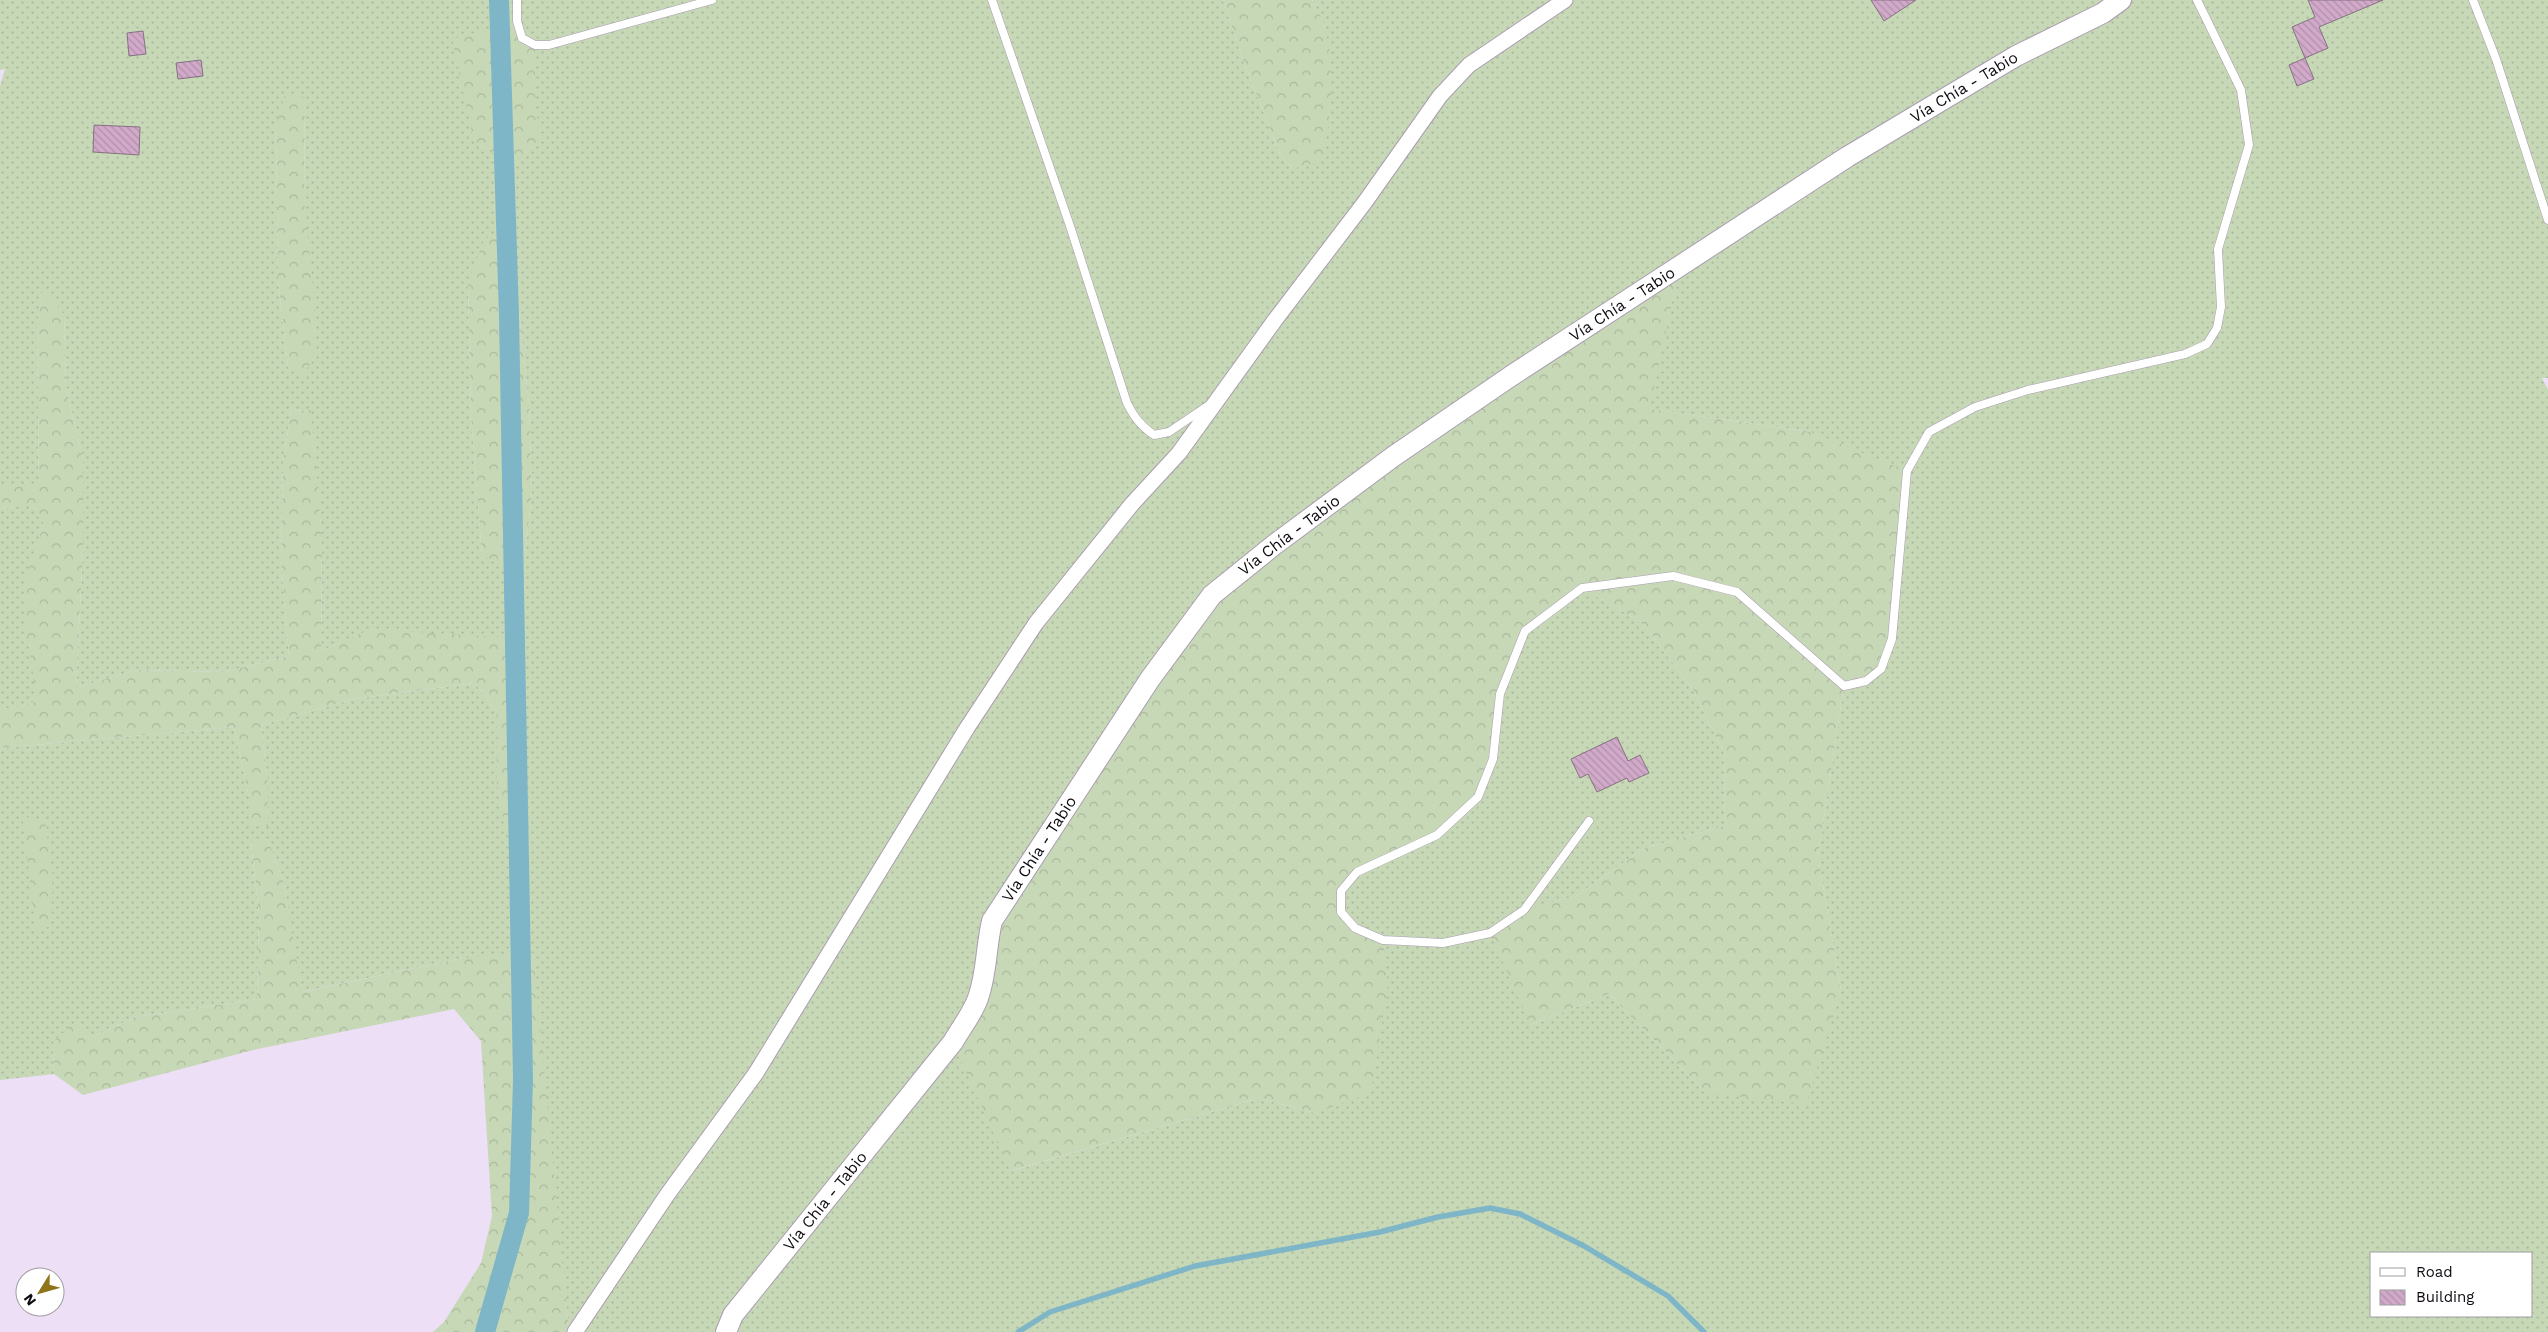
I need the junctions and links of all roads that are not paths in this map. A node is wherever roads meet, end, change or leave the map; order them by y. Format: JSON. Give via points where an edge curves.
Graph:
{"nodes":[{"id":1,"x":517,"y":0,"type":"edge"},
{"id":2,"x":712,"y":0,"type":"edge"},
{"id":3,"x":992,"y":0,"type":"edge"},
{"id":4,"x":1566,"y":0,"type":"edge"},
{"id":5,"x":2121,"y":0,"type":"edge"},
{"id":6,"x":2197,"y":0,"type":"edge"},
{"id":7,"x":2473,"y":0,"type":"edge"},
{"id":8,"x":2548,"y":220,"type":"edge"},
{"id":9,"x":1216,"y":401,"type":"junction"},
{"id":10,"x":1589,"y":821,"type":"dead end"},
{"id":11,"x":575,"y":1332,"type":"edge"},
{"id":12,"x":726,"y":1332,"type":"edge"}],
"edges":[{"from":1,"to":2,"type":"lane","via":[[517,21],[522,38],[535,45],[549,45]]},
{"from":3,"to":9,"type":"lane","via":[[1134,417],[1154,435],[1169,432]]},
{"from":4,"to":9,"type":"street","via":[[1469,65],[1440,96]]},
{"from":5,"to":12,"type":"street","name":"Vía Chía - Tabio","via":[[2103,13],[2016,56],[1847,158],[1519,371],[1394,456],[1212,595],[1150,678],[992,921],[986,969],[978,999],[953,1042],[733,1315]]},
{"from":6,"to":10,"type":"lane","via":[[2241,90],[2249,145],[2218,249],[2222,307],[2217,328],[2207,344],[2185,354],[2028,390],[1975,407],[1930,432],[1907,471],[1892,639],[1881,669],[1866,681],[1844,686],[1737,592],[1673,576],[1582,588],[1525,631],[1500,694],[1493,760],[1478,797],[1437,835],[1356,872],[1341,891],[1341,912],[1355,928],[1383,940],[1443,943],[1490,933],[1524,910]]},
{"from":7,"to":8,"type":"lane","via":[[2496,59]]},
{"from":9,"to":11,"type":"street","via":[[1179,453],[1119,518],[1036,623],[967,728],[756,1073],[667,1195]]}]}
